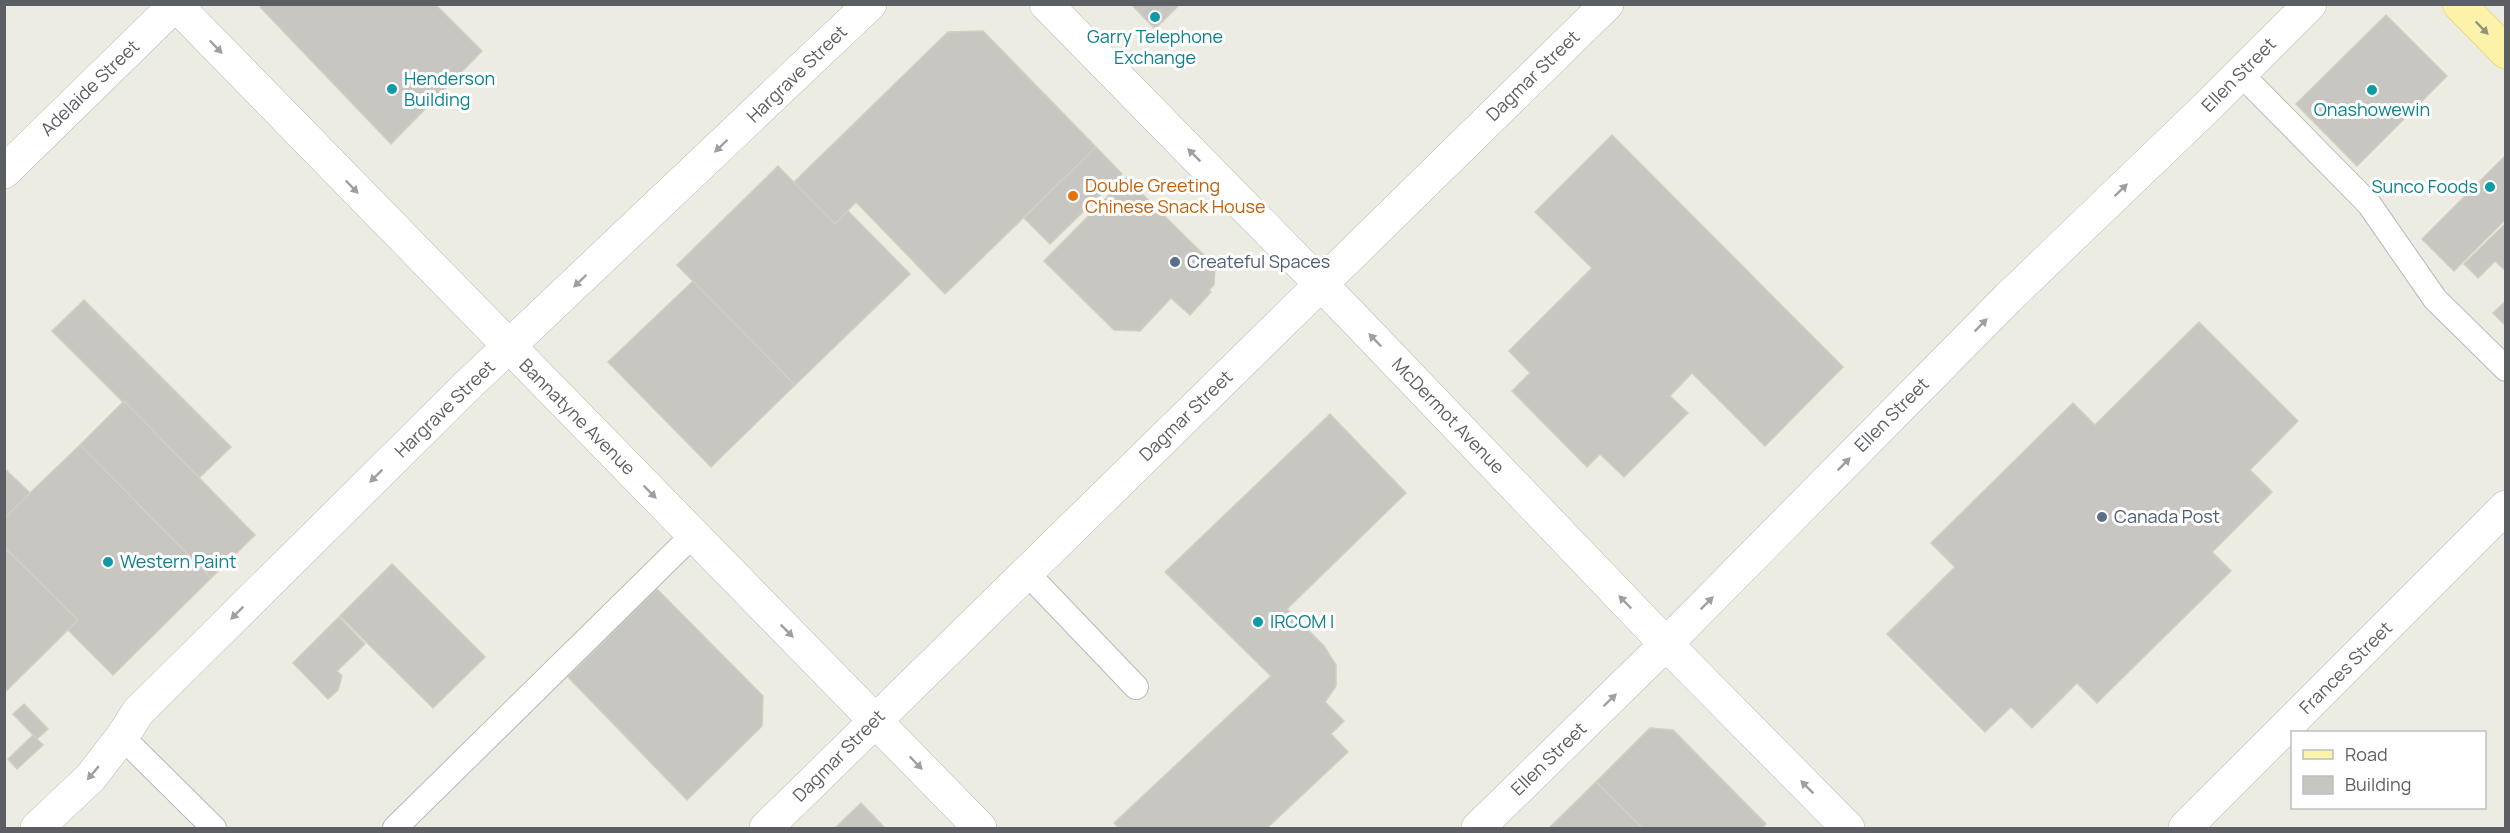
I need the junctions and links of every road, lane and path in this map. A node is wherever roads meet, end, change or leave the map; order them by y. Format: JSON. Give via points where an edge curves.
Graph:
{"nodes":[{"id":1,"x":870,"y":4,"type":"edge"},
{"id":2,"x":1046,"y":4,"type":"edge"},
{"id":3,"x":1607,"y":4,"type":"edge"},
{"id":4,"x":2310,"y":4,"type":"edge"},
{"id":5,"x":2459,"y":4,"type":"edge"},
{"id":6,"x":175,"y":5,"type":"edge"},
{"id":7,"x":2505,"y":52,"type":"edge"},
{"id":8,"x":2241,"y":74,"type":"junction"},
{"id":9,"x":4,"y":172,"type":"edge"},
{"id":10,"x":1322,"y":285,"type":"junction"},
{"id":11,"x":508,"y":348,"type":"junction"},
{"id":12,"x":2505,"y":369,"type":"edge"},
{"id":13,"x":2505,"y":507,"type":"edge"},
{"id":14,"x":693,"y":535,"type":"junction"},
{"id":15,"x":1026,"y":572,"type":"junction"},
{"id":16,"x":1666,"y":644,"type":"junction"},
{"id":17,"x":1136,"y":687,"type":"dead end"},
{"id":18,"x":875,"y":720,"type":"junction"},
{"id":19,"x":122,"y":737,"type":"junction"},
{"id":20,"x":37,"y":828,"type":"edge"},
{"id":21,"x":214,"y":828,"type":"edge"},
{"id":22,"x":395,"y":828,"type":"edge"},
{"id":23,"x":766,"y":828,"type":"edge"},
{"id":24,"x":980,"y":828,"type":"edge"},
{"id":25,"x":1478,"y":828,"type":"edge"},
{"id":26,"x":1848,"y":828,"type":"edge"},
{"id":27,"x":2185,"y":828,"type":"edge"}],
"edges":[{"from":1,"to":11,"type":"street","name":"Hargrave Street","one_way":true},
{"from":10,"to":2,"type":"street","name":"McDermot Avenue","one_way":true},
{"from":3,"to":10,"type":"street","name":"Dagmar Street"},
{"from":4,"to":8,"type":"street","name":"Ellen Street"},
{"from":5,"to":7,"type":"main road","one_way":true},
{"from":6,"to":9,"type":"street","name":"Adelaide Street"},
{"from":6,"to":11,"type":"street","name":"Bannatyne Avenue","one_way":true},
{"from":8,"to":12,"type":"lane","via":[[2369,204],[2435,299]]},
{"from":16,"to":8,"type":"street","name":"Ellen Street","one_way":true,"via":[[2008,298]]},
{"from":10,"to":15,"type":"street","name":"Dagmar Street"},
{"from":16,"to":10,"type":"street","name":"McDermot Avenue","one_way":true},
{"from":11,"to":14,"type":"street","name":"Bannatyne Avenue","one_way":true},
{"from":11,"to":19,"type":"street","name":"Hargrave Street","one_way":true,"via":[[138,712]]},
{"from":13,"to":27,"type":"street","name":"Frances Street"},
{"from":14,"to":18,"type":"street","name":"Bannatyne Avenue","one_way":true},
{"from":14,"to":22,"type":"lane"},
{"from":15,"to":17,"type":"lane"},
{"from":15,"to":18,"type":"street","name":"Dagmar Street"},
{"from":25,"to":16,"type":"street","name":"Ellen Street","one_way":true},
{"from":26,"to":16,"type":"street","name":"McDermot Avenue","one_way":true},
{"from":18,"to":23,"type":"street","name":"Dagmar Street"},
{"from":18,"to":24,"type":"street","name":"Bannatyne Avenue","one_way":true},
{"from":19,"to":20,"type":"street","name":"Hargrave Street","one_way":true,"via":[[90,778]]},
{"from":19,"to":21,"type":"lane"}]}
